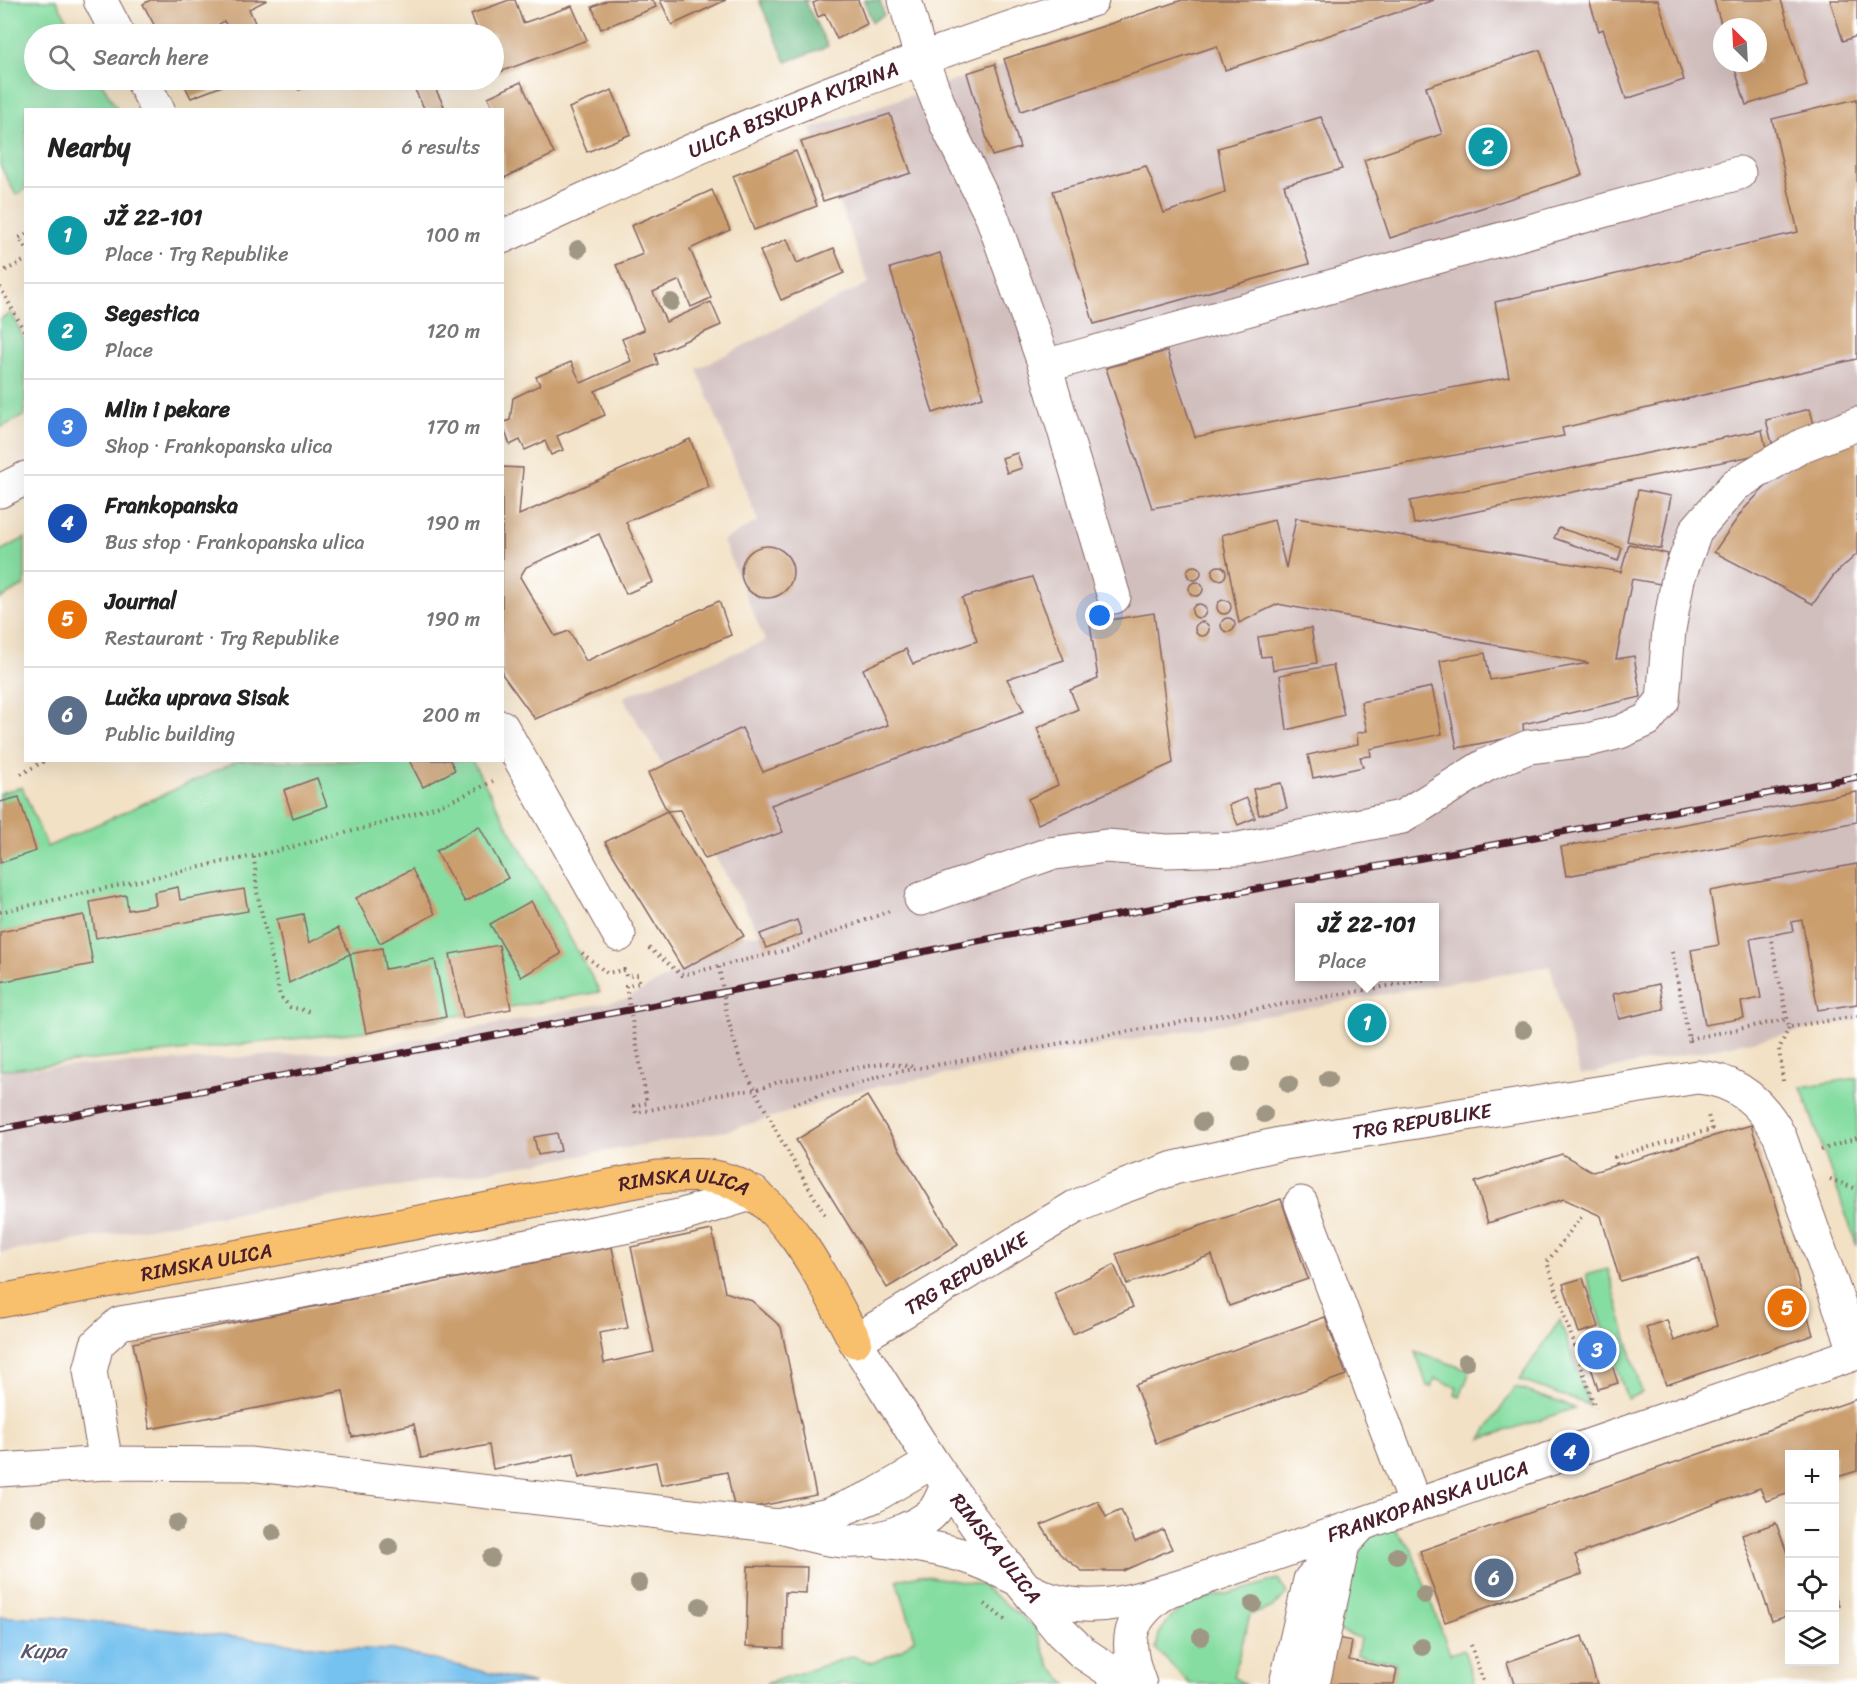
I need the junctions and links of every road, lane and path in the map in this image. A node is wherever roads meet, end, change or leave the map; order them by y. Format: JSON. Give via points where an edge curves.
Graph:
{"nodes":[{"id":1,"x":100,"y":0,"type":"edge"},
{"id":2,"x":906,"y":0,"type":"edge"},
{"id":3,"x":1092,"y":0,"type":"edge"},
{"id":4,"x":113,"y":24,"type":"edge"},
{"id":5,"x":921,"y":58,"type":"junction"},
{"id":6,"x":147,"y":90,"type":"edge"},
{"id":7,"x":157,"y":108,"type":"edge"},
{"id":8,"x":1739,"y":173,"type":"dead end"},
{"id":9,"x":504,"y":236,"type":"edge"},
{"id":10,"x":24,"y":261,"type":"edge"},
{"id":11,"x":0,"y":273,"type":"edge"},
{"id":12,"x":0,"y":287,"type":"edge"},
{"id":13,"x":24,"y":330,"type":"edge"},
{"id":14,"x":1045,"y":366,"type":"junction"},
{"id":15,"x":1857,"y":424,"type":"edge"},
{"id":16,"x":24,"y":479,"type":"edge"},
{"id":17,"x":0,"y":491,"type":"edge"},
{"id":18,"x":1114,"y":597,"type":"dead end"},
{"id":19,"x":504,"y":732,"type":"edge"},
{"id":20,"x":42,"y":762,"type":"edge"},
{"id":21,"x":523,"y":765,"type":"junction"},
{"id":22,"x":21,"y":774,"type":"dead end"},
{"id":23,"x":254,"y":857,"type":"junction"},
{"id":24,"x":921,"y":899,"type":"joint"},
{"id":25,"x":0,"y":912,"type":"edge"},
{"id":26,"x":619,"y":935,"type":"joint"},
{"id":27,"x":1770,"y":935,"type":"dead end"},
{"id":28,"x":582,"y":953,"type":"dead end"},
{"id":29,"x":719,"y":967,"type":"junction"},
{"id":30,"x":1417,"y":981,"type":"edge"},
{"id":31,"x":313,"y":1012,"type":"dead end"},
{"id":32,"x":1857,"y":1016,"type":"edge"},
{"id":33,"x":1788,"y":1019,"type":"junction"},
{"id":34,"x":1689,"y":1039,"type":"dead end"},
{"id":35,"x":919,"y":1068,"type":"junction"},
{"id":36,"x":755,"y":1090,"type":"junction"},
{"id":37,"x":793,"y":1104,"type":"dead end"},
{"id":38,"x":1857,"y":1138,"type":"edge"},
{"id":39,"x":1819,"y":1150,"type":"dead end"},
{"id":40,"x":1827,"y":1178,"type":"dead end"},
{"id":41,"x":1857,"y":1189,"type":"edge"},
{"id":42,"x":754,"y":1194,"type":"junction"},
{"id":43,"x":1301,"y":1203,"type":"dead end"},
{"id":44,"x":1581,"y":1217,"type":"dead end"},
{"id":45,"x":832,"y":1226,"type":"dead end"},
{"id":46,"x":0,"y":1301,"type":"edge"},
{"id":47,"x":855,"y":1341,"type":"junction"},
{"id":48,"x":1857,"y":1353,"type":"edge"},
{"id":49,"x":1605,"y":1440,"type":"junction"},
{"id":50,"x":106,"y":1462,"type":"junction"},
{"id":51,"x":0,"y":1470,"type":"edge"},
{"id":52,"x":939,"y":1473,"type":"junction"},
{"id":53,"x":1415,"y":1505,"type":"junction"},
{"id":54,"x":778,"y":1526,"type":"junction"},
{"id":55,"x":1353,"y":1533,"type":"junction"},
{"id":56,"x":877,"y":1540,"type":"junction"},
{"id":57,"x":1023,"y":1585,"type":"junction"},
{"id":58,"x":1168,"y":1590,"type":"junction"},
{"id":59,"x":1471,"y":1645,"type":"dead end"},
{"id":60,"x":1130,"y":1684,"type":"edge"},
{"id":61,"x":1140,"y":1684,"type":"edge"},
{"id":62,"x":1286,"y":1684,"type":"edge"},
{"id":63,"x":1313,"y":1684,"type":"edge"},
{"id":64,"x":1484,"y":1684,"type":"edge"}],
"edges":[{"from":1,"to":4,"type":"street"},
{"from":2,"to":5,"type":"street"},
{"from":3,"to":5,"type":"street","name":"ULICA BISKUPA KVIRINA"},
{"from":5,"to":9,"type":"street","name":"ULICA BISKUPA KVIRINA","via":[[692,150]]},
{"from":5,"to":14,"type":"street","via":[[946,123],[992,217]]},
{"from":6,"to":7,"type":"street"},
{"from":8,"to":14,"type":"street"},
{"from":10,"to":11,"type":"path"},
{"from":12,"to":13,"type":"path"},
{"from":14,"to":18,"type":"street"},
{"from":15,"to":24,"type":"street","via":[[1803,444],[1735,484],[1696,530],[1678,579],[1663,700],[1647,720],[1588,740],[1528,747],[1486,765],[1402,817],[1239,849],[1167,851],[1106,846],[1049,854]]},
{"from":16,"to":17,"type":"street"},
{"from":19,"to":21,"type":"street"},
{"from":20,"to":22,"type":"path"},
{"from":21,"to":23,"type":"path","via":[[463,797],[404,818]]},
{"from":21,"to":26,"type":"street"},
{"from":23,"to":25,"type":"path"},
{"from":23,"to":31,"type":"path","via":[[257,892],[280,996],[290,1007]]},
{"from":24,"to":29,"type":"path","via":[[787,950]]},
{"from":26,"to":29,"type":"path","via":[[635,938],[682,975]]},
{"from":27,"to":33,"type":"path"},
{"from":28,"to":36,"type":"path","via":[[607,973],[624,970],[626,976],[638,975],[640,984],[626,986],[647,1103],[634,1106],[636,1113]]},
{"from":29,"to":36,"type":"path","via":[[727,1016],[741,1063]]},
{"from":30,"to":35,"type":"path"},
{"from":32,"to":33,"type":"path","via":[[1790,1027]]},
{"from":33,"to":34,"type":"path"},
{"from":35,"to":36,"type":"path","via":[[887,1063],[781,1081]]},
{"from":35,"to":37,"type":"path","via":[[887,1074]]},
{"from":36,"to":45,"type":"path"},
{"from":38,"to":39,"type":"path"},
{"from":40,"to":41,"type":"path"},
{"from":42,"to":46,"type":"main road","name":"RIMSKA ULICA","via":[[727,1180],[696,1175],[658,1177]]},
{"from":42,"to":47,"type":"main road","name":"RIMSKA ULICA","via":[[793,1234]]},
{"from":42,"to":50,"type":"street","via":[[679,1216],[252,1301],[120,1323],[97,1344],[90,1371]]},
{"from":43,"to":53,"type":"street"},
{"from":44,"to":49,"type":"path","via":[[1547,1262]]},
{"from":47,"to":48,"type":"street","name":"TRG REPUBLIKE","via":[[1075,1207],[1174,1168],[1279,1144],[1697,1077],[1714,1078],[1734,1086],[1770,1116],[1791,1164]]},
{"from":47,"to":52,"type":"street","name":"RIMSKA ULICA"},
{"from":48,"to":49,"type":"street","name":"FRANKOPANSKA ULICA"},
{"from":49,"to":53,"type":"street","name":"FRANKOPANSKA ULICA"},
{"from":50,"to":51,"type":"street"},
{"from":50,"to":54,"type":"street","via":[[249,1464]]},
{"from":52,"to":54,"type":"street","via":[[828,1515]]},
{"from":52,"to":56,"type":"street","via":[[934,1511],[921,1522]]},
{"from":52,"to":57,"type":"street","name":"RIMSKA ULICA"},
{"from":53,"to":55,"type":"street","name":"FRANKOPANSKA ULICA"},
{"from":54,"to":56,"type":"street","via":[[815,1538]]},
{"from":55,"to":58,"type":"street","name":"FRANKOPANSKA ULICA"},
{"from":55,"to":62,"type":"street","via":[[1310,1580]]},
{"from":55,"to":63,"type":"street"},
{"from":56,"to":57,"type":"street","name":"FRANKOPANSKA ULICA","via":[[920,1545],[969,1558]]},
{"from":57,"to":58,"type":"street","name":"FRANKOPANSKA ULICA","via":[[1052,1600],[1090,1606]]},
{"from":57,"to":60,"type":"street","name":"RIMSKA ULICA","via":[[1083,1653]]},
{"from":58,"to":61,"type":"street","name":"FRANKOPANSKA ULICA","via":[[1138,1616],[1130,1638]]},
{"from":59,"to":64,"type":"path"}]}
